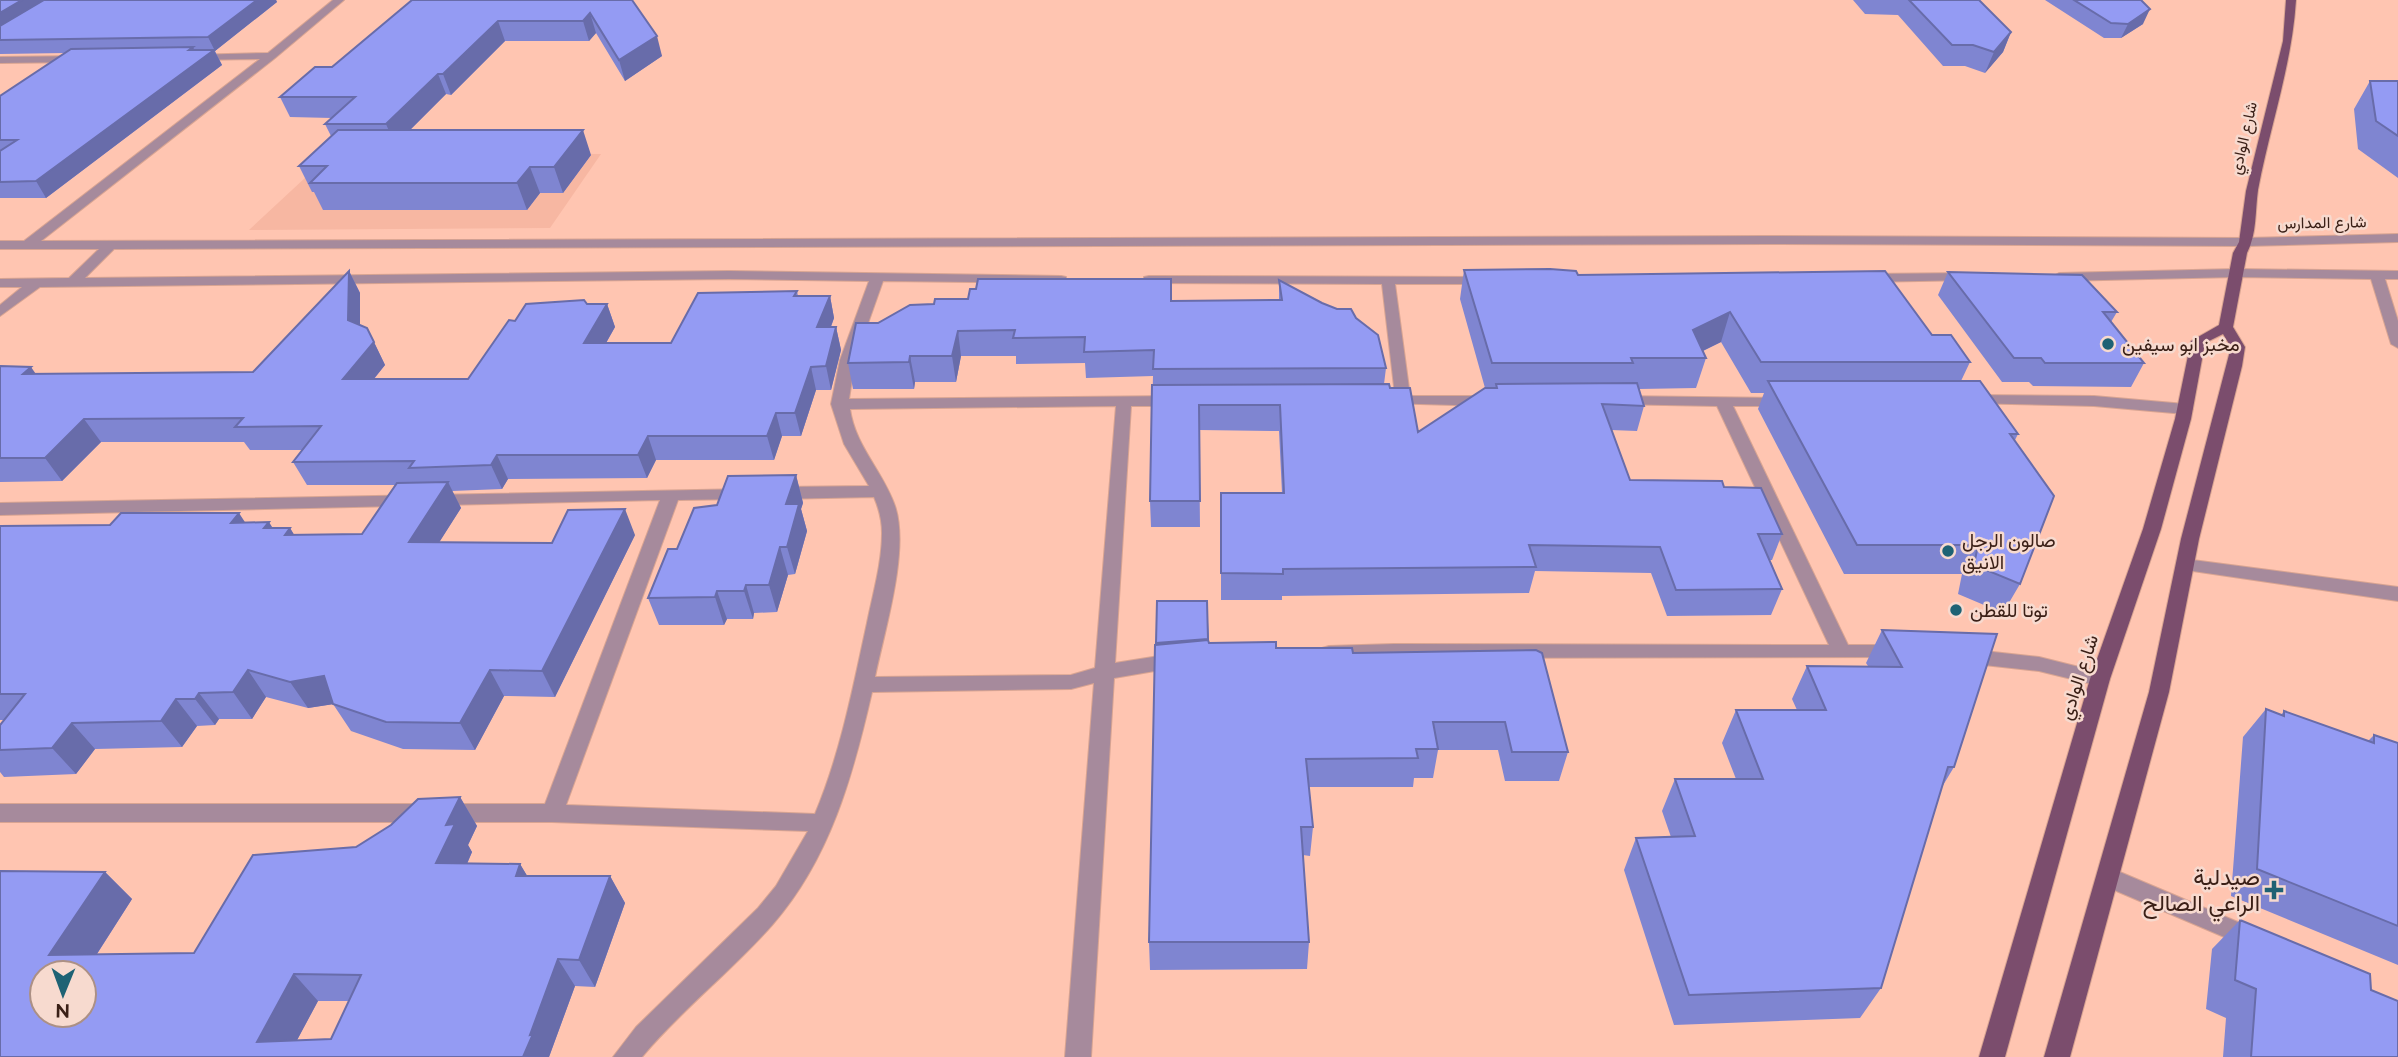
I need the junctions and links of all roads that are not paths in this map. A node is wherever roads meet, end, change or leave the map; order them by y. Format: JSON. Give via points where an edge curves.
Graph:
{"nodes":[{"id":1,"x":338,"y":0,"type":"edge"},
{"id":2,"x":2291,"y":0,"type":"edge"},
{"id":3,"x":271,"y":56,"type":"junction"},
{"id":4,"x":97,"y":58,"type":"edge"},
{"id":5,"x":178,"y":58,"type":"edge"},
{"id":6,"x":71,"y":59,"type":"junction"},
{"id":7,"x":0,"y":60,"type":"edge"},
{"id":8,"x":50,"y":72,"type":"edge"},
{"id":9,"x":2398,"y":238,"type":"edge"},
{"id":10,"x":2246,"y":242,"type":"junction"},
{"id":11,"x":0,"y":245,"type":"edge"},
{"id":12,"x":27,"y":245,"type":"junction"},
{"id":13,"x":109,"y":246,"type":"junction"},
{"id":14,"x":2236,"y":273,"type":"junction"},
{"id":15,"x":2377,"y":275,"type":"junction"},
{"id":16,"x":2398,"y":275,"type":"edge"},
{"id":17,"x":878,"y":277,"type":"junction"},
{"id":18,"x":1980,"y":277,"type":"edge"},
{"id":19,"x":2048,"y":277,"type":"edge"},
{"id":20,"x":1844,"y":278,"type":"edge"},
{"id":21,"x":1082,"y":280,"type":"edge"},
{"id":22,"x":1137,"y":280,"type":"edge"},
{"id":23,"x":1388,"y":280,"type":"junction"},
{"id":24,"x":1499,"y":280,"type":"edge"},
{"id":25,"x":74,"y":281,"type":"junction"},
{"id":26,"x":0,"y":283,"type":"edge"},
{"id":27,"x":36,"y":283,"type":"junction"},
{"id":28,"x":0,"y":312,"type":"edge"},
{"id":29,"x":2226,"y":327,"type":"junction"},
{"id":30,"x":2398,"y":344,"type":"edge"},
{"id":31,"x":1403,"y":400,"type":"junction"},
{"id":32,"x":1958,"y":400,"type":"edge"},
{"id":33,"x":1124,"y":401,"type":"junction"},
{"id":34,"x":1194,"y":401,"type":"edge"},
{"id":35,"x":1375,"y":401,"type":"edge"},
{"id":36,"x":1500,"y":401,"type":"edge"},
{"id":37,"x":1598,"y":401,"type":"edge"},
{"id":38,"x":1723,"y":401,"type":"junction"},
{"id":39,"x":1805,"y":401,"type":"edge"},
{"id":40,"x":839,"y":404,"type":"junction"},
{"id":41,"x":2185,"y":409,"type":"junction"},
{"id":42,"x":880,"y":491,"type":"junction"},
{"id":43,"x":671,"y":495,"type":"junction"},
{"id":44,"x":0,"y":509,"type":"edge"},
{"id":45,"x":2185,"y":565,"type":"junction"},
{"id":46,"x":2398,"y":594,"type":"edge"},
{"id":47,"x":1841,"y":650,"type":"junction"},
{"id":48,"x":1919,"y":653,"type":"edge"},
{"id":49,"x":1314,"y":654,"type":"edge"},
{"id":50,"x":1946,"y":654,"type":"edge"},
{"id":51,"x":1195,"y":659,"type":"edge"},
{"id":52,"x":1105,"y":675,"type":"junction"},
{"id":53,"x":2100,"y":679,"type":"junction"},
{"id":54,"x":863,"y":685,"type":"junction"},
{"id":55,"x":0,"y":813,"type":"edge"},
{"id":56,"x":552,"y":813,"type":"junction"},
{"id":57,"x":824,"y":823,"type":"junction"},
{"id":58,"x":2108,"y":877,"type":"junction"},
{"id":59,"x":2278,"y":950,"type":"edge"},
{"id":60,"x":626,"y":1057,"type":"edge"},
{"id":61,"x":1078,"y":1057,"type":"edge"},
{"id":62,"x":1992,"y":1057,"type":"edge"},
{"id":63,"x":2057,"y":1057,"type":"edge"}],
"edges":[{"from":1,"to":3,"type":"street"},
{"from":2,"to":10,"type":"main road","name":"شارع الوادي","via":[[2288,41],[2252,191]]},
{"from":3,"to":5,"type":"street"},
{"from":3,"to":12,"type":"street"},
{"from":4,"to":6,"type":"street"},
{"from":6,"to":7,"type":"street"},
{"from":6,"to":8,"type":"street"},
{"from":9,"to":10,"type":"street","name":"شارع المدارس"},
{"from":10,"to":13,"type":"street","name":"شارع المدارس"},
{"from":10,"to":14,"type":"main road","name":"شارع الوادي"},
{"from":11,"to":12,"type":"street","name":"شارع المدارس"},
{"from":12,"to":13,"type":"street","name":"شارع المدارس"},
{"from":13,"to":25,"type":"street"},
{"from":14,"to":15,"type":"street"},
{"from":14,"to":19,"type":"street"},
{"from":14,"to":29,"type":"main road","name":"شارع الوادي"},
{"from":15,"to":16,"type":"street"},
{"from":15,"to":30,"type":"street"},
{"from":17,"to":21,"type":"street"},
{"from":17,"to":25,"type":"street"},
{"from":17,"to":40,"type":"street","via":[[843,377]]},
{"from":18,"to":20,"type":"street"},
{"from":22,"to":23,"type":"street"},
{"from":23,"to":24,"type":"street"},
{"from":23,"to":31,"type":"street"},
{"from":25,"to":27,"type":"street"},
{"from":26,"to":27,"type":"street"},
{"from":27,"to":28,"type":"street"},
{"from":29,"to":41,"type":"main road","name":"شارع الوادي","via":[[2198,341]]},
{"from":29,"to":45,"type":"main road","name":"شارع الوادي","via":[[2238,347]]},
{"from":31,"to":35,"type":"street"},
{"from":31,"to":36,"type":"street"},
{"from":32,"to":41,"type":"street","via":[[2094,401]]},
{"from":33,"to":34,"type":"street"},
{"from":33,"to":40,"type":"street"},
{"from":33,"to":52,"type":"street"},
{"from":37,"to":38,"type":"street"},
{"from":38,"to":39,"type":"street"},
{"from":38,"to":47,"type":"street"},
{"from":40,"to":42,"type":"street","via":[[842,423]]},
{"from":41,"to":53,"type":"main road","name":"شارع الوادي","via":[[2152,529]]},
{"from":42,"to":43,"type":"street"},
{"from":42,"to":54,"type":"street","via":[[887,507],[891,549]]},
{"from":43,"to":44,"type":"street"},
{"from":43,"to":56,"type":"street"},
{"from":45,"to":46,"type":"street"},
{"from":45,"to":58,"type":"main road","name":"شارع الوادي","via":[[2159,692]]},
{"from":47,"to":48,"type":"street"},
{"from":47,"to":49,"type":"street"},
{"from":50,"to":53,"type":"street","via":[[2039,664]]},
{"from":51,"to":52,"type":"street","via":[[1136,665]]},
{"from":52,"to":54,"type":"street","via":[[1039,684]]},
{"from":52,"to":61,"type":"street"},
{"from":53,"to":62,"type":"main road","name":"شارع الوادي"},
{"from":54,"to":57,"type":"street"},
{"from":55,"to":56,"type":"street"},
{"from":56,"to":57,"type":"street"},
{"from":57,"to":60,"type":"street","via":[[783,893],[754,928],[657,1020]]},
{"from":58,"to":59,"type":"street"},
{"from":58,"to":63,"type":"main road","name":"شارع الوادي"}]}
